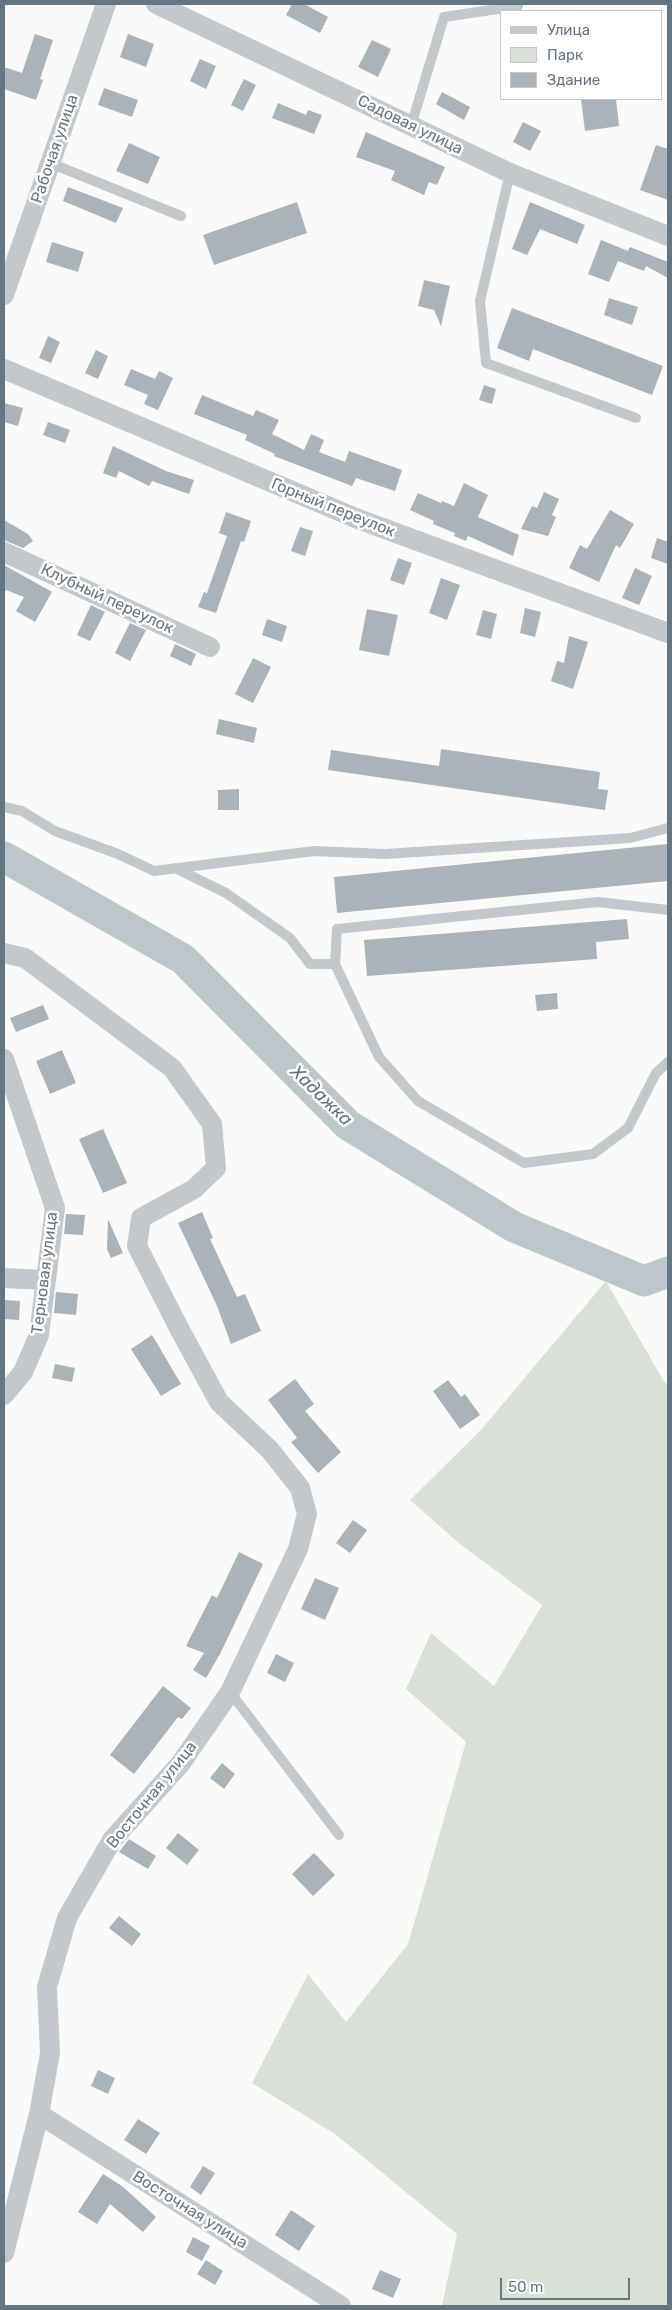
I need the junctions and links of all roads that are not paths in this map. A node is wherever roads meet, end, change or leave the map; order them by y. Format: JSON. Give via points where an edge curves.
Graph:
{"nodes":[{"id":1,"x":106,"y":4,"type":"edge"},
{"id":2,"x":156,"y":4,"type":"edge"},
{"id":3,"x":518,"y":6,"type":"dead end"},
{"id":4,"x":411,"y":126,"type":"junction"},
{"id":5,"x":50,"y":163,"type":"junction"},
{"id":6,"x":510,"y":173,"type":"junction"},
{"id":7,"x":181,"y":216,"type":"dead end"},
{"id":8,"x":668,"y":236,"type":"edge"},
{"id":9,"x":4,"y":295,"type":"edge"},
{"id":10,"x":4,"y":369,"type":"edge"},
{"id":11,"x":636,"y":418,"type":"dead end"},
{"id":12,"x":4,"y":552,"type":"edge"},
{"id":13,"x":668,"y":633,"type":"edge"},
{"id":14,"x":210,"y":647,"type":"dead end"},
{"id":15,"x":4,"y":807,"type":"edge"},
{"id":16,"x":668,"y":828,"type":"edge"},
{"id":17,"x":175,"y":868,"type":"junction"},
{"id":18,"x":668,"y":910,"type":"edge"},
{"id":19,"x":4,"y":953,"type":"edge"},
{"id":20,"x":335,"y":964,"type":"junction"},
{"id":21,"x":4,"y":1059,"type":"edge"},
{"id":22,"x":668,"y":1062,"type":"edge"},
{"id":23,"x":4,"y":1278,"type":"edge"},
{"id":24,"x":46,"y":1280,"type":"junction"},
{"id":25,"x":4,"y":1395,"type":"edge"},
{"id":26,"x":230,"y":1692,"type":"junction"},
{"id":27,"x":339,"y":1835,"type":"dead end"},
{"id":28,"x":39,"y":2114,"type":"junction"},
{"id":29,"x":4,"y":2253,"type":"edge"},
{"id":30,"x":341,"y":2306,"type":"edge"}],
"edges":[{"from":1,"to":5,"type":"street","name":"Рабочая улица"},
{"from":2,"to":4,"type":"street","name":"Садовая улица"},
{"from":3,"to":4,"type":"lane","via":[[444,17]]},
{"from":4,"to":6,"type":"street","name":"Садовая улица"},
{"from":5,"to":7,"type":"lane"},
{"from":5,"to":9,"type":"street","name":"Рабочая улица"},
{"from":6,"to":8,"type":"street","name":"Садовая улица"},
{"from":6,"to":11,"type":"lane","via":[[480,301],[486,363]]},
{"from":10,"to":13,"type":"street","name":"Горный переулок","via":[[358,519]]},
{"from":12,"to":14,"type":"street","name":"Клубный переулок"},
{"from":15,"to":17,"type":"lane","via":[[22,811],[55,831],[154,870]]},
{"from":16,"to":17,"type":"lane","via":[[630,838],[385,854],[314,851]]},
{"from":17,"to":20,"type":"lane","via":[[226,893],[290,938],[310,964]]},
{"from":18,"to":20,"type":"lane","via":[[598,902],[337,929]]},
{"from":19,"to":26,"type":"street","name":"Восточная улица","via":[[25,958],[172,1068],[212,1124],[216,1168],[194,1189],[141,1218],[138,1246],[219,1402],[270,1450],[300,1488],[307,1514],[298,1548]]},
{"from":20,"to":22,"type":"lane","via":[[379,1057],[418,1101],[524,1163],[593,1154],[628,1128],[656,1073]]},
{"from":21,"to":24,"type":"street","name":"Терновая улица","via":[[56,1208]]},
{"from":23,"to":24,"type":"street"},
{"from":24,"to":25,"type":"street","name":"Терновая улица","via":[[39,1335],[23,1372]]},
{"from":26,"to":27,"type":"lane"},
{"from":26,"to":28,"type":"street","name":"Восточная улица","via":[[181,1763],[112,1840],[67,1918],[47,1986],[50,2053]]},
{"from":28,"to":29,"type":"street","name":"Восточная улица"},
{"from":28,"to":30,"type":"street","name":"Восточная улица"}]}
